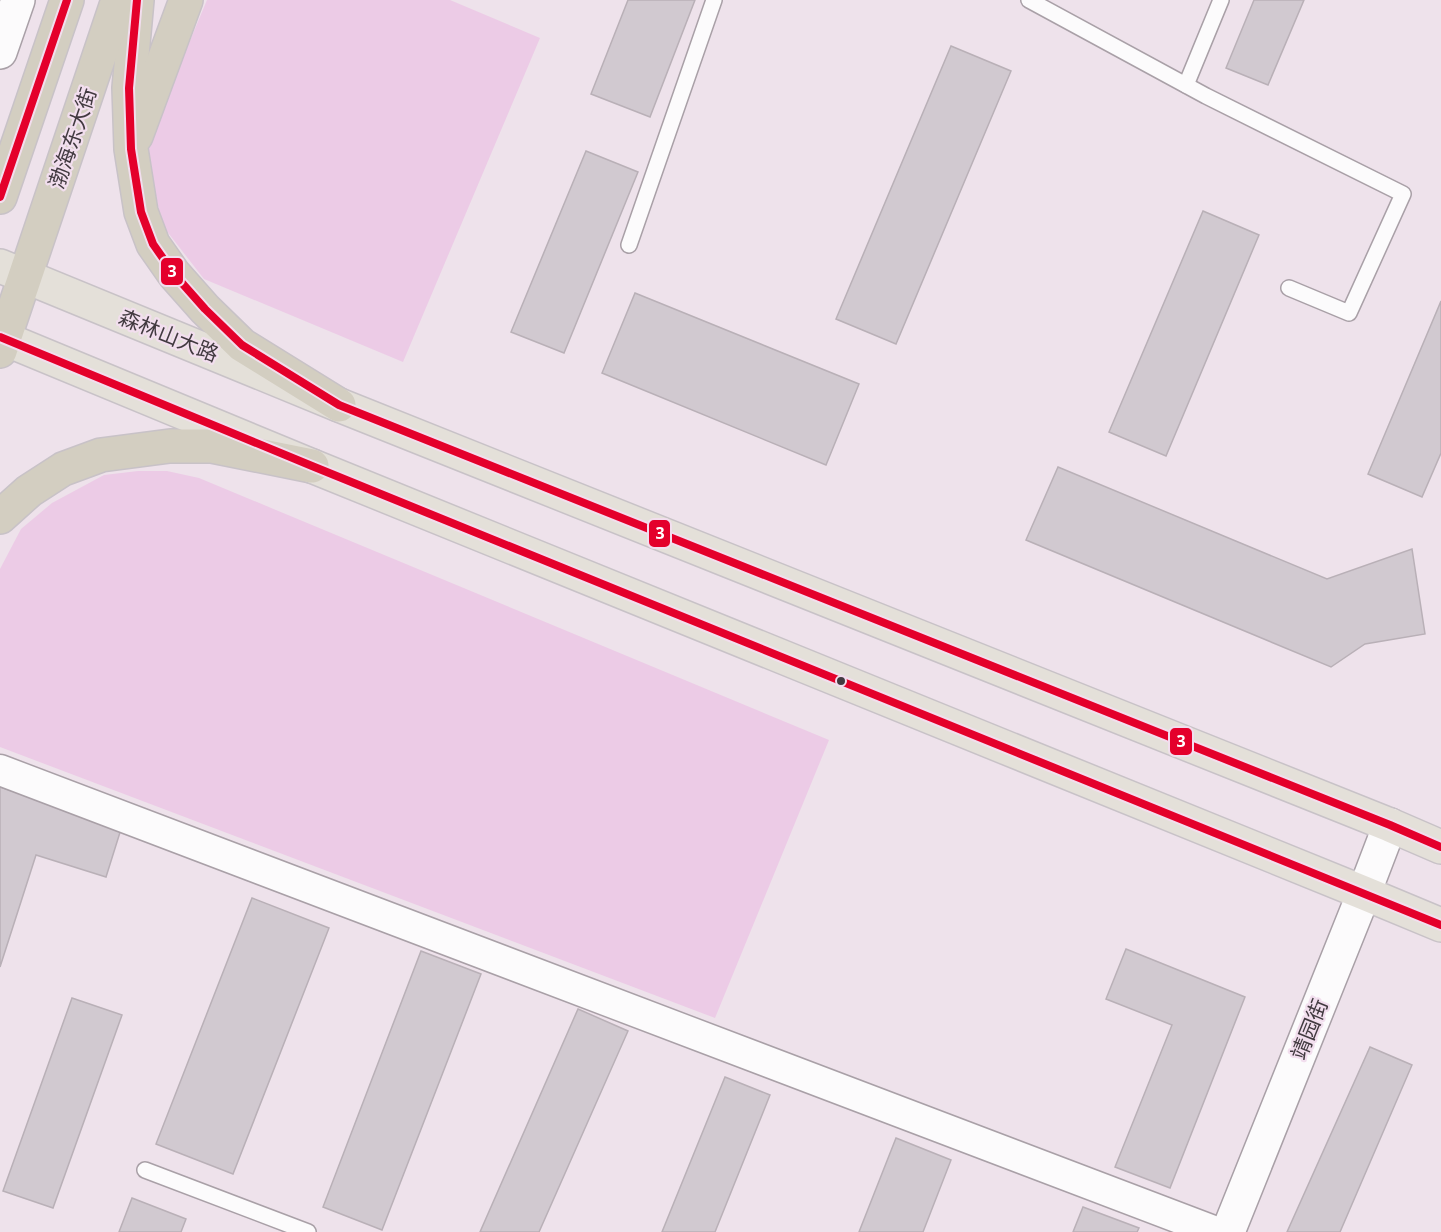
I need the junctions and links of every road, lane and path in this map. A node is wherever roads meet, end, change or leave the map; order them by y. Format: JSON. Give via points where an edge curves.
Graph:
{"nodes":[{"id":1,"x":18,"y":0,"type":"edge"},
{"id":2,"x":67,"y":0,"type":"edge"},
{"id":3,"x":118,"y":0,"type":"edge"},
{"id":4,"x":137,"y":0,"type":"edge"},
{"id":5,"x":186,"y":0,"type":"edge"},
{"id":6,"x":714,"y":0,"type":"edge"},
{"id":7,"x":1029,"y":0,"type":"edge"},
{"id":8,"x":1221,"y":0,"type":"edge"},
{"id":9,"x":0,"y":52,"type":"edge"},
{"id":10,"x":1186,"y":85,"type":"junction"},
{"id":11,"x":131,"y":149,"type":"junction"},
{"id":12,"x":0,"y":197,"type":"edge"},
{"id":13,"x":629,"y":245,"type":"dead end"},
{"id":14,"x":13,"y":271,"type":"edge"},
{"id":15,"x":1289,"y":288,"type":"dead end"},
{"id":16,"x":1,"y":342,"type":"edge"},
{"id":17,"x":339,"y":405,"type":"junction"},
{"id":18,"x":312,"y":466,"type":"junction"},
{"id":19,"x":9,"y":509,"type":"edge"},
{"id":20,"x":0,"y":533,"type":"edge"},
{"id":21,"x":0,"y":770,"type":"edge"},
{"id":22,"x":1390,"y":825,"type":"junction"},
{"id":23,"x":1441,"y":847,"type":"edge"},
{"id":24,"x":1364,"y":892,"type":"junction"},
{"id":25,"x":1441,"y":925,"type":"edge"},
{"id":26,"x":145,"y":1170,"type":"dead end"},
{"id":27,"x":308,"y":1232,"type":"edge"},
{"id":28,"x":1216,"y":1232,"type":"edge"},
{"id":29,"x":1228,"y":1232,"type":"edge"}],
"edges":[{"from":1,"to":9,"type":"street"},
{"from":2,"to":12,"type":"highway"},
{"from":3,"to":14,"type":"highway","name":"渤海东大街"},
{"from":4,"to":11,"type":"highway","via":[[129,88]]},
{"from":5,"to":11,"type":"highway"},
{"from":6,"to":13,"type":"lane"},
{"from":7,"to":10,"type":"lane"},
{"from":8,"to":10,"type":"lane"},
{"from":10,"to":15,"type":"lane","via":[[1403,194],[1349,313]]},
{"from":11,"to":17,"type":"highway","via":[[141,212],[153,244],[174,274],[242,345]]},
{"from":14,"to":16,"type":"highway","name":"渤海东大街"},
{"from":14,"to":17,"type":"main road","name":"森林山大路"},
{"from":16,"to":18,"type":"main road"},
{"from":17,"to":22,"type":"main road","name":"森林山大路"},
{"from":18,"to":19,"type":"highway","via":[[212,446],[134,450],[101,455],[63,469]]},
{"from":18,"to":24,"type":"main road"},
{"from":19,"to":20,"type":"highway"},
{"from":21,"to":28,"type":"street"},
{"from":22,"to":23,"type":"main road","name":"森林山大路"},
{"from":22,"to":24,"type":"street","name":"靖园街"},
{"from":24,"to":25,"type":"main road"},
{"from":24,"to":29,"type":"street","name":"靖园街"},
{"from":26,"to":27,"type":"lane"}]}
